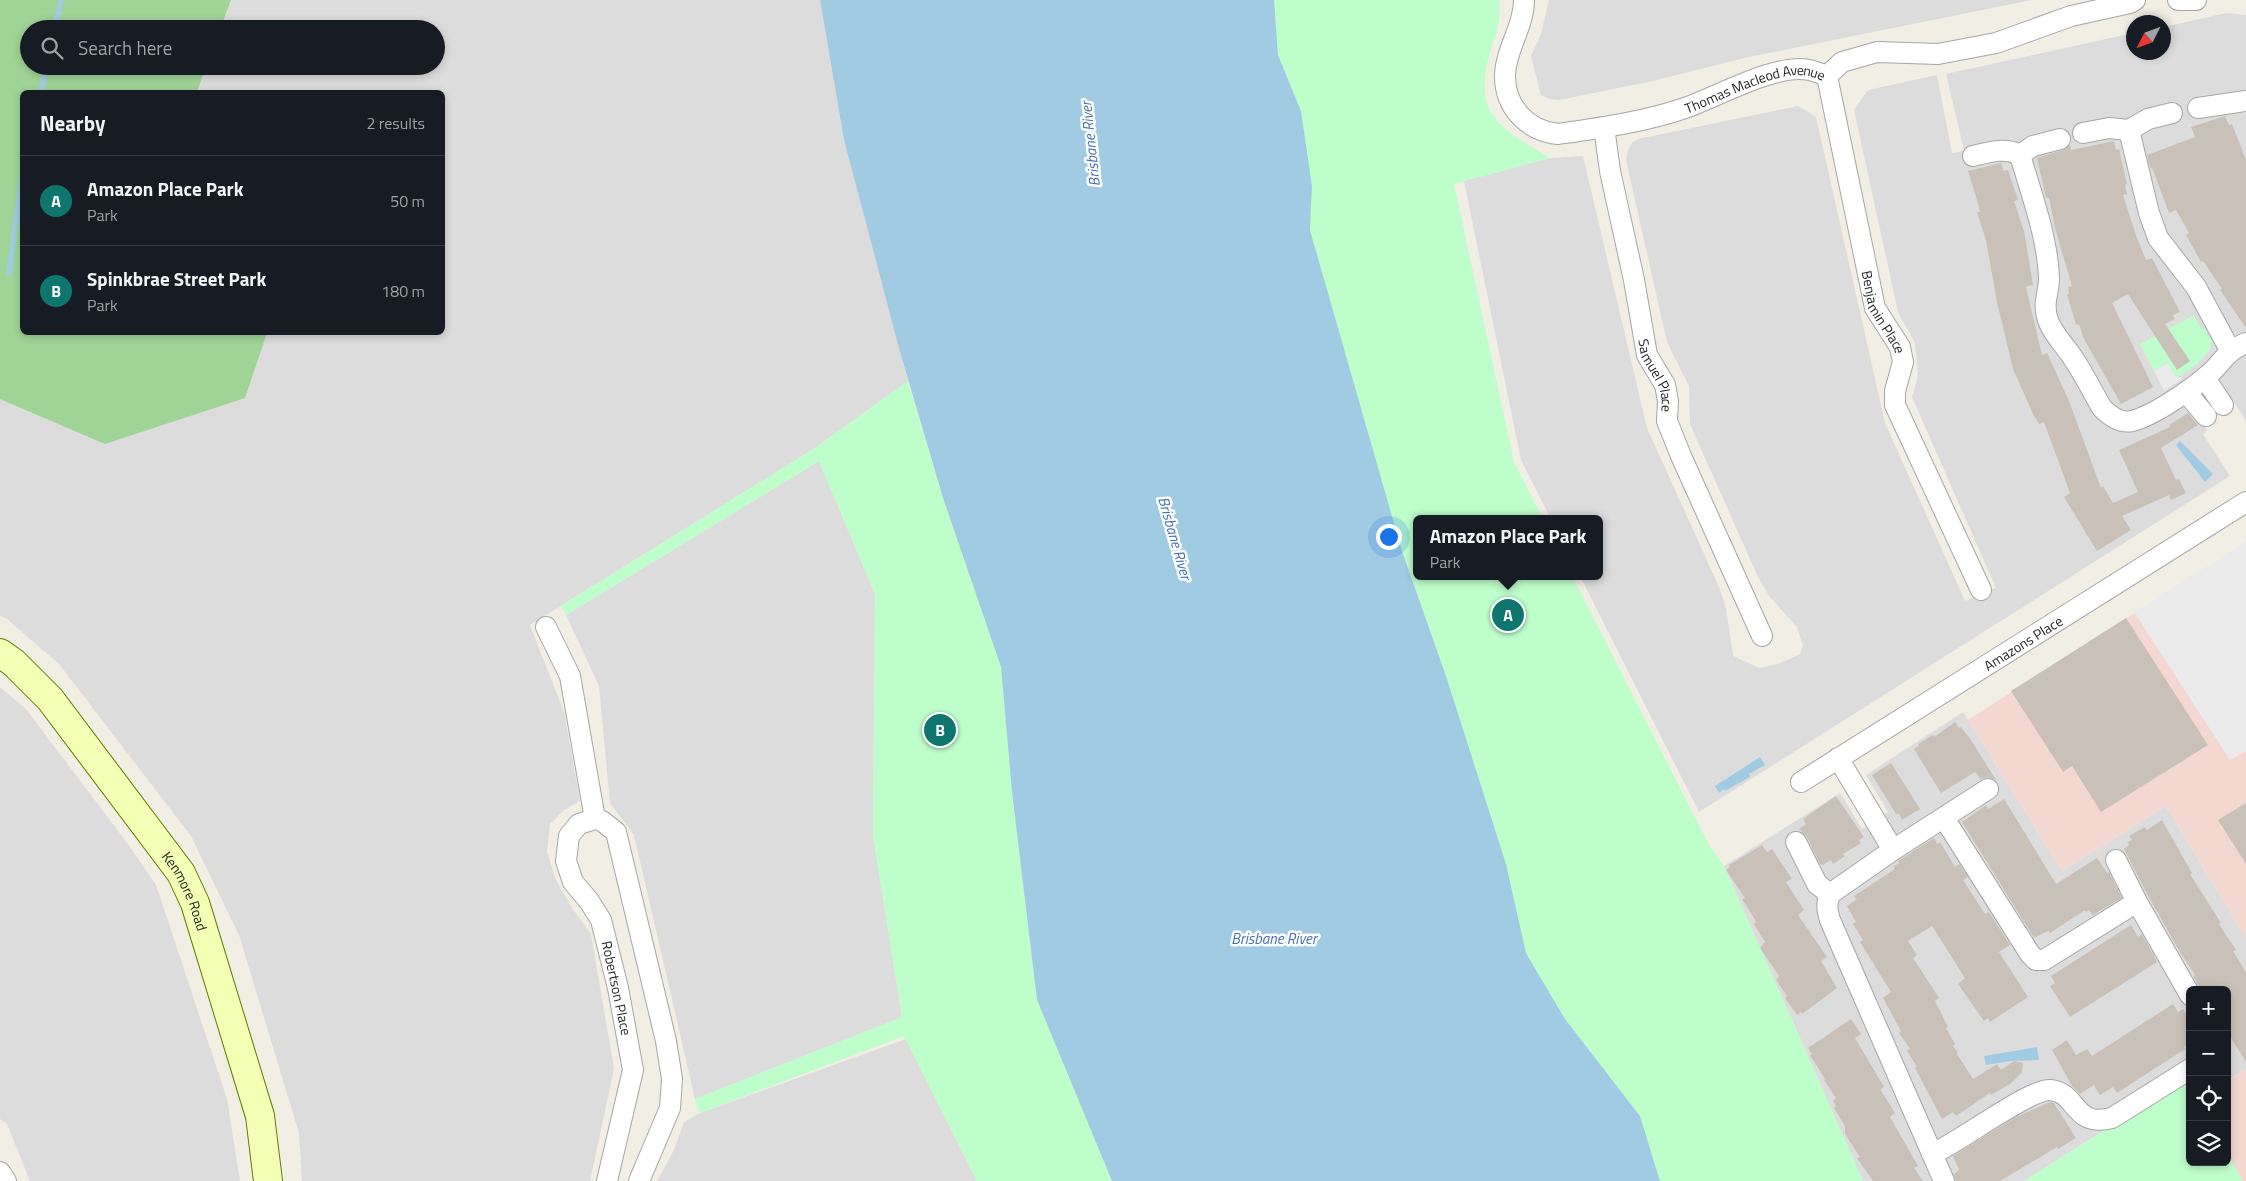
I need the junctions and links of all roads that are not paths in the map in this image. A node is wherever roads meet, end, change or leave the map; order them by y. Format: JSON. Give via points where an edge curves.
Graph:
{"nodes":[{"id":1,"x":1524,"y":0,"type":"edge"},
{"id":2,"x":2134,"y":0,"type":"edge"},
{"id":3,"x":2178,"y":0,"type":"edge"},
{"id":4,"x":2196,"y":0,"type":"edge"},
{"id":5,"x":1827,"y":76,"type":"junction"},
{"id":6,"x":2245,"y":107,"type":"edge"},
{"id":7,"x":2198,"y":108,"type":"dead end"},
{"id":8,"x":2172,"y":113,"type":"dead end"},
{"id":9,"x":1604,"y":127,"type":"junction"},
{"id":10,"x":2129,"y":130,"type":"junction"},
{"id":11,"x":2083,"y":133,"type":"dead end"},
{"id":12,"x":2060,"y":139,"type":"dead end"},
{"id":13,"x":2020,"y":155,"type":"junction"},
{"id":14,"x":1973,"y":156,"type":"dead end"},
{"id":15,"x":2238,"y":347,"type":"edge"},
{"id":16,"x":2205,"y":378,"type":"junction"},
{"id":17,"x":2186,"y":392,"type":"junction"},
{"id":18,"x":2222,"y":405,"type":"dead end"},
{"id":19,"x":2206,"y":416,"type":"dead end"},
{"id":20,"x":2246,"y":502,"type":"edge"},
{"id":21,"x":1981,"y":590,"type":"dead end"},
{"id":22,"x":546,"y":627,"type":"dead end"},
{"id":23,"x":1762,"y":636,"type":"dead end"},
{"id":24,"x":0,"y":654,"type":"edge"},
{"id":25,"x":1838,"y":758,"type":"junction"},
{"id":26,"x":1801,"y":782,"type":"dead end"},
{"id":27,"x":1988,"y":789,"type":"dead end"},
{"id":28,"x":1944,"y":818,"type":"junction"},
{"id":29,"x":595,"y":819,"type":"junction"},
{"id":30,"x":1796,"y":842,"type":"dead end"},
{"id":31,"x":1893,"y":850,"type":"junction"},
{"id":32,"x":2116,"y":860,"type":"dead end"},
{"id":33,"x":1830,"y":894,"type":"junction"},
{"id":34,"x":2137,"y":902,"type":"junction"},
{"id":35,"x":2186,"y":988,"type":"edge"},
{"id":36,"x":2186,"y":1072,"type":"edge"},
{"id":37,"x":1932,"y":1154,"type":"junction"},
{"id":38,"x":0,"y":1172,"type":"edge"},
{"id":39,"x":6,"y":1181,"type":"edge"},
{"id":40,"x":268,"y":1181,"type":"edge"},
{"id":41,"x":607,"y":1181,"type":"edge"},
{"id":42,"x":639,"y":1181,"type":"edge"},
{"id":43,"x":1944,"y":1181,"type":"edge"}],
"edges":[{"from":1,"to":9,"type":"street","name":"Thomas Macleod Avenue","via":[[1524,13],[1505,74],[1508,96],[1520,117],[1547,133]]},
{"from":2,"to":5,"type":"street","name":"Thomas Macleod Avenue","via":[[2071,16],[1996,42],[1938,54],[1877,52],[1842,62]]},
{"from":3,"to":4,"type":"street"},
{"from":5,"to":9,"type":"street","name":"Thomas Macleod Avenue","via":[[1808,69],[1785,70],[1734,86],[1686,108]]},
{"from":5,"to":21,"type":"street","name":"Benjamin Place","via":[[1875,308],[1900,346],[1903,362],[1895,391],[1895,406]]},
{"from":6,"to":7,"type":"street"},
{"from":8,"to":10,"type":"street","via":[[2148,119]]},
{"from":9,"to":23,"type":"street","name":"Samuel Place","via":[[1647,355],[1666,384],[1667,421]]},
{"from":10,"to":11,"type":"street","via":[[2109,128]]},
{"from":10,"to":15,"type":"street","via":[[2158,238]]},
{"from":12,"to":13,"type":"street","via":[[2033,146]]},
{"from":13,"to":14,"type":"street","via":[[2012,150]]},
{"from":13,"to":17,"type":"street","via":[[2045,252],[2049,280],[2044,302],[2047,318],[2052,331],[2073,357],[2102,408],[2116,419],[2132,421]]},
{"from":15,"to":16,"type":"street"},
{"from":16,"to":17,"type":"street"},
{"from":16,"to":18,"type":"street"},
{"from":17,"to":19,"type":"street"},
{"from":20,"to":25,"type":"street","name":"Amazons Place"},
{"from":22,"to":29,"type":"street","via":[[570,676]]},
{"from":24,"to":40,"type":"street","name":"Kenmore Road","via":[[14,663],[50,699],[181,873],[196,903],[260,1116]]},
{"from":25,"to":26,"type":"street","name":"Amazons Place"},
{"from":25,"to":31,"type":"street"},
{"from":27,"to":28,"type":"street"},
{"from":28,"to":31,"type":"street"},
{"from":28,"to":34,"type":"street","via":[[2036,960],[2044,960]]},
{"from":29,"to":41,"type":"street","name":"Robertson Place","via":[[579,824],[569,836],[566,861],[573,882],[601,920],[634,1070]]},
{"from":29,"to":42,"type":"street","via":[[616,832],[666,1041],[672,1079],[670,1108]]},
{"from":30,"to":33,"type":"street","via":[[1817,884]]},
{"from":31,"to":33,"type":"street"},
{"from":32,"to":34,"type":"street"},
{"from":33,"to":37,"type":"street","via":[[1826,910]]},
{"from":34,"to":35,"type":"street"},
{"from":36,"to":37,"type":"street","via":[[2112,1118],[2101,1120],[2082,1115],[2066,1097],[2054,1091],[2035,1093]]},
{"from":37,"to":43,"type":"street"},
{"from":38,"to":39,"type":"street"}]}
